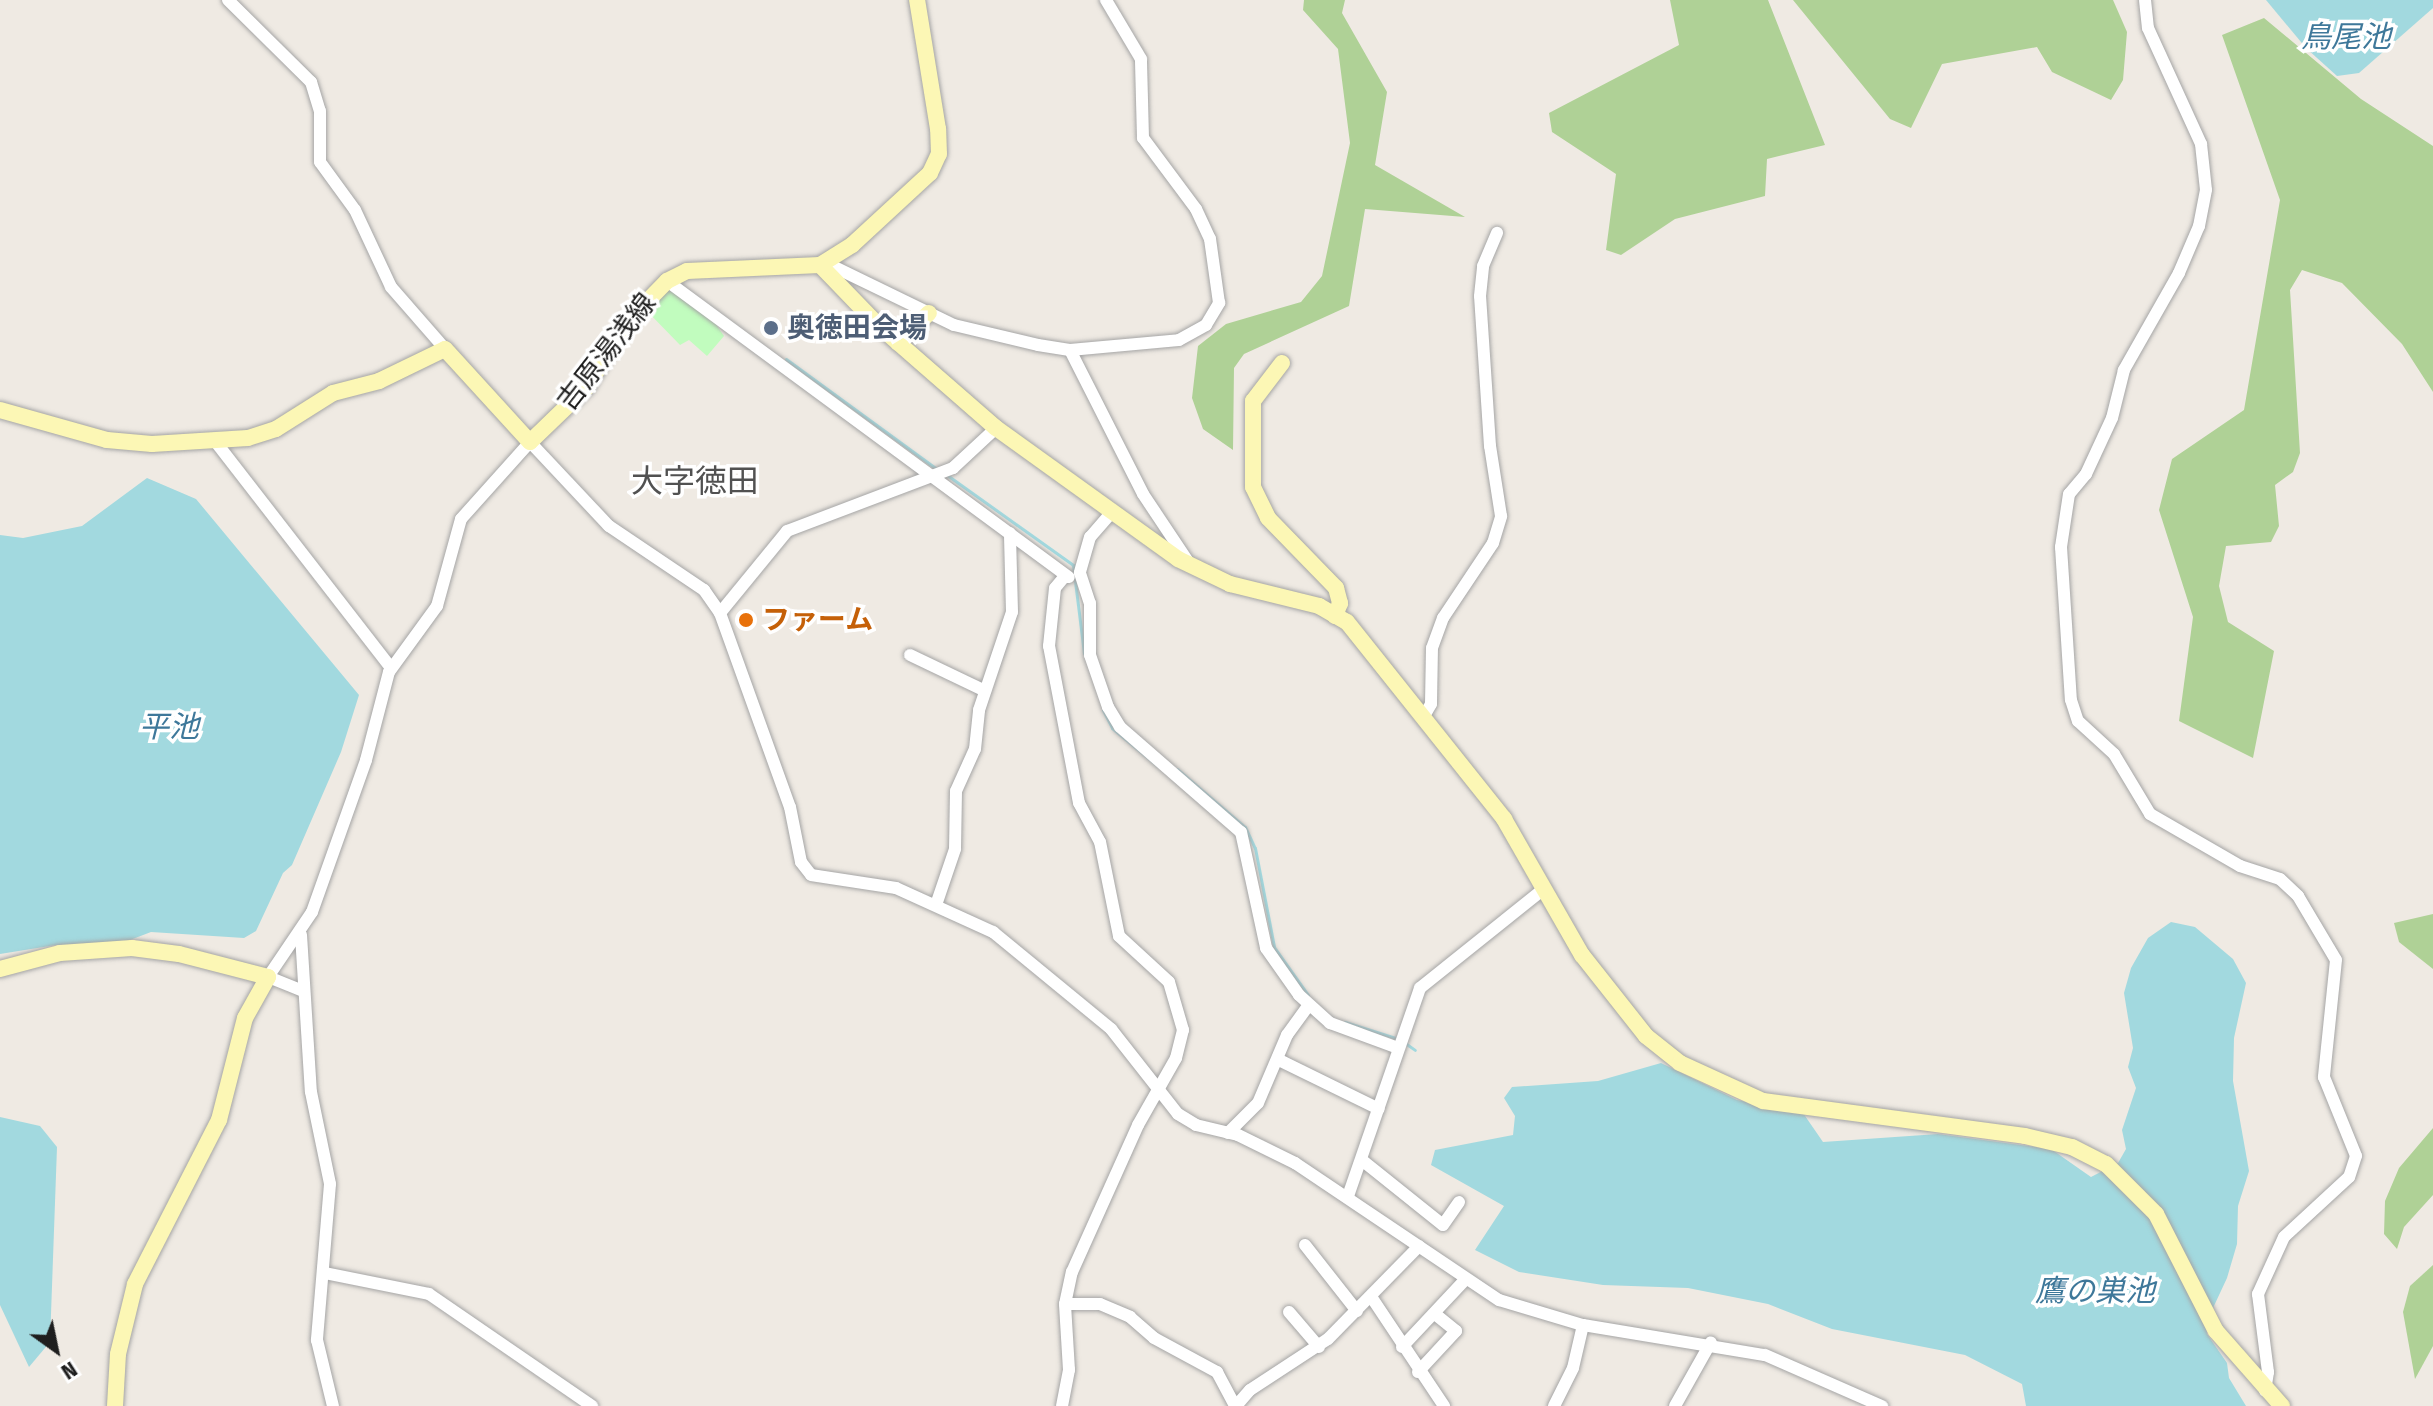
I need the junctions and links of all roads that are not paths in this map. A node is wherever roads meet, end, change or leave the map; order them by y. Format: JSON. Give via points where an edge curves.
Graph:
{"nodes":[{"id":1,"x":228,"y":0,"type":"edge"},
{"id":2,"x":917,"y":0,"type":"edge"},
{"id":3,"x":1106,"y":0,"type":"edge"},
{"id":4,"x":2145,"y":0,"type":"edge"},
{"id":5,"x":1497,"y":233,"type":"dead end"},
{"id":6,"x":822,"y":264,"type":"junction"},
{"id":7,"x":667,"y":281,"type":"junction"},
{"id":8,"x":929,"y":313,"type":"junction"},
{"id":9,"x":898,"y":343,"type":"junction"},
{"id":10,"x":445,"y":349,"type":"junction"},
{"id":11,"x":1070,"y":350,"type":"junction"},
{"id":12,"x":1282,"y":363,"type":"dead end"},
{"id":13,"x":0,"y":410,"type":"edge"},
{"id":14,"x":996,"y":428,"type":"junction"},
{"id":15,"x":215,"y":441,"type":"junction"},
{"id":16,"x":530,"y":442,"type":"junction"},
{"id":17,"x":934,"y":476,"type":"junction"},
{"id":18,"x":1112,"y":512,"type":"junction"},
{"id":19,"x":1010,"y":533,"type":"junction"},
{"id":20,"x":1191,"y":567,"type":"junction"},
{"id":21,"x":1080,"y":573,"type":"junction"},
{"id":22,"x":1065,"y":576,"type":"junction"},
{"id":23,"x":720,"y":613,"type":"junction"},
{"id":24,"x":1335,"y":616,"type":"junction"},
{"id":25,"x":910,"y":655,"type":"dead end"},
{"id":26,"x":391,"y":668,"type":"junction"},
{"id":27,"x":985,"y":691,"type":"junction"},
{"id":28,"x":1424,"y":716,"type":"junction"},
{"id":29,"x":1545,"y":888,"type":"junction"},
{"id":30,"x":937,"y":902,"type":"junction"},
{"id":31,"x":301,"y":934,"type":"junction"},
{"id":32,"x":0,"y":969,"type":"edge"},
{"id":33,"x":268,"y":977,"type":"junction"},
{"id":34,"x":303,"y":991,"type":"junction"},
{"id":35,"x":1308,"y":1006,"type":"junction"},
{"id":36,"x":1398,"y":1048,"type":"junction"},
{"id":37,"x":1279,"y":1060,"type":"junction"},
{"id":38,"x":1158,"y":1094,"type":"junction"},
{"id":39,"x":1379,"y":1109,"type":"junction"},
{"id":40,"x":1228,"y":1133,"type":"junction"},
{"id":41,"x":1363,"y":1161,"type":"junction"},
{"id":42,"x":1348,"y":1196,"type":"junction"},
{"id":43,"x":1459,"y":1202,"type":"dead end"},
{"id":44,"x":1305,"y":1245,"type":"dead end"},
{"id":45,"x":1419,"y":1246,"type":"junction"},
{"id":46,"x":325,"y":1273,"type":"junction"},
{"id":47,"x":1465,"y":1280,"type":"junction"},
{"id":48,"x":1372,"y":1298,"type":"junction"},
{"id":49,"x":1065,"y":1304,"type":"junction"},
{"id":50,"x":1357,"y":1311,"type":"junction"},
{"id":51,"x":1289,"y":1312,"type":"dead end"},
{"id":52,"x":1435,"y":1314,"type":"junction"},
{"id":53,"x":1583,"y":1325,"type":"junction"},
{"id":54,"x":1711,"y":1342,"type":"junction"},
{"id":55,"x":1319,"y":1347,"type":"junction"},
{"id":56,"x":1402,"y":1347,"type":"junction"},
{"id":57,"x":1418,"y":1372,"type":"junction"},
{"id":58,"x":2265,"y":1391,"type":"junction"},
{"id":59,"x":115,"y":1406,"type":"edge"},
{"id":60,"x":333,"y":1406,"type":"edge"},
{"id":61,"x":592,"y":1406,"type":"edge"},
{"id":62,"x":1062,"y":1406,"type":"edge"},
{"id":63,"x":1236,"y":1406,"type":"edge"},
{"id":64,"x":1444,"y":1406,"type":"edge"},
{"id":65,"x":1554,"y":1406,"type":"edge"},
{"id":66,"x":1675,"y":1406,"type":"edge"},
{"id":67,"x":1882,"y":1406,"type":"edge"},
{"id":68,"x":2282,"y":1406,"type":"edge"}],
"edges":[{"from":1,"to":10,"type":"street","via":[[311,82],[320,111],[320,162],[355,210],[399,300]]},
{"from":2,"to":6,"type":"street","via":[[939,154],[912,194]]},
{"from":3,"to":11,"type":"street","via":[[1141,59],[1143,138],[1205,224],[1220,281],[1219,303],[1206,325],[1179,340]]},
{"from":4,"to":58,"type":"street","via":[[2148,28],[2201,144],[2206,190],[2199,226],[2179,273],[2124,370],[2112,418],[2086,474],[2069,494],[2061,547],[2071,700],[2078,721],[2114,754],[2150,814],[2240,866],[2280,879],[2298,896],[2336,960],[2324,1077],[2356,1156],[2349,1177],[2284,1237],[2258,1294],[2268,1372]]},
{"from":5,"to":28,"type":"street","via":[[1483,266],[1480,296],[1501,516],[1493,543],[1443,618],[1432,648],[1431,704]]},
{"from":6,"to":7,"type":"street","name":"吉原湯浅線","via":[[687,271]]},
{"from":6,"to":8,"type":"street"},
{"from":6,"to":9,"type":"street"},
{"from":7,"to":16,"type":"street","name":"吉原湯浅線","via":[[625,324],[587,387]]},
{"from":7,"to":17,"type":"street"},
{"from":8,"to":9,"type":"street"},
{"from":8,"to":11,"type":"street","via":[[969,331]]},
{"from":9,"to":14,"type":"street"},
{"from":10,"to":15,"type":"street","via":[[379,381],[333,393],[264,434]]},
{"from":10,"to":16,"type":"street"},
{"from":11,"to":20,"type":"street","via":[[1143,494]]},
{"from":12,"to":24,"type":"street","via":[[1253,401],[1253,487],[1268,518],[1336,588],[1340,603]]},
{"from":13,"to":15,"type":"street","via":[[107,440]]},
{"from":14,"to":17,"type":"street","via":[[969,458]]},
{"from":14,"to":18,"type":"street"},
{"from":15,"to":26,"type":"street"},
{"from":16,"to":23,"type":"street","via":[[609,526],[704,590]]},
{"from":16,"to":26,"type":"street","via":[[461,519],[437,606]]},
{"from":17,"to":19,"type":"street"},
{"from":17,"to":23,"type":"street","via":[[787,531]]},
{"from":18,"to":20,"type":"street"},
{"from":18,"to":21,"type":"street","via":[[1090,537]]},
{"from":19,"to":22,"type":"street"},
{"from":19,"to":27,"type":"street","via":[[1012,612]]},
{"from":20,"to":24,"type":"street"},
{"from":21,"to":22,"type":"street"},
{"from":21,"to":35,"type":"street","via":[[1090,603],[1090,655],[1108,707],[1120,727],[1241,832],[1266,948]]},
{"from":22,"to":38,"type":"street","via":[[1055,588],[1049,646],[1079,803],[1100,842],[1119,936],[1169,982],[1183,1030]]},
{"from":23,"to":30,"type":"street","via":[[790,807],[804,868],[815,877],[896,888]]},
{"from":24,"to":28,"type":"street","via":[[1365,642]]},
{"from":25,"to":27,"type":"street"},
{"from":26,"to":31,"type":"street","via":[[366,760]]},
{"from":27,"to":30,"type":"street","via":[[976,743],[954,799],[955,849]]},
{"from":28,"to":29,"type":"street","via":[[1512,829]]},
{"from":29,"to":36,"type":"street","via":[[1420,988]]},
{"from":29,"to":58,"type":"street","via":[[1613,1001],[1646,1036],[1713,1081],[1763,1101],[2025,1136],[2072,1147],[2106,1164],[2156,1214],[2216,1331]]},
{"from":30,"to":38,"type":"street","via":[[993,932],[1111,1029]]},
{"from":31,"to":33,"type":"street"},
{"from":31,"to":34,"type":"street"},
{"from":32,"to":33,"type":"street","via":[[68,952],[132,948]]},
{"from":33,"to":34,"type":"street"},
{"from":33,"to":59,"type":"street","via":[[245,1018],[219,1120],[138,1275],[119,1345]]},
{"from":34,"to":46,"type":"street","via":[[311,1092],[330,1184]]},
{"from":35,"to":36,"type":"street","via":[[1342,1029]]},
{"from":35,"to":37,"type":"street","via":[[1287,1035]]},
{"from":36,"to":39,"type":"street"},
{"from":37,"to":39,"type":"street"},
{"from":37,"to":40,"type":"street","via":[[1258,1103]]},
{"from":38,"to":40,"type":"street","via":[[1196,1125]]},
{"from":38,"to":49,"type":"street","via":[[1093,1220]]},
{"from":39,"to":41,"type":"street"},
{"from":40,"to":42,"type":"street","via":[[1295,1163]]},
{"from":41,"to":42,"type":"street"},
{"from":41,"to":43,"type":"street","via":[[1443,1225]]},
{"from":42,"to":45,"type":"street"},
{"from":44,"to":50,"type":"street"},
{"from":45,"to":47,"type":"street"},
{"from":45,"to":48,"type":"street"},
{"from":46,"to":60,"type":"street","via":[[317,1340]]},
{"from":46,"to":61,"type":"street","via":[[429,1294]]},
{"from":47,"to":52,"type":"street"},
{"from":47,"to":53,"type":"street","via":[[1499,1300]]},
{"from":48,"to":50,"type":"street"},
{"from":48,"to":56,"type":"street"},
{"from":49,"to":62,"type":"street","via":[[1069,1370]]},
{"from":49,"to":63,"type":"street","via":[[1100,1304],[1130,1317],[1154,1338],[1217,1372]]},
{"from":50,"to":55,"type":"street"},
{"from":51,"to":55,"type":"street"},
{"from":52,"to":56,"type":"street"},
{"from":52,"to":57,"type":"street","via":[[1456,1331]]},
{"from":53,"to":54,"type":"street"},
{"from":53,"to":65,"type":"street","via":[[1573,1368]]},
{"from":54,"to":66,"type":"street"},
{"from":54,"to":67,"type":"street","via":[[1805,1368]]},
{"from":55,"to":63,"type":"street","via":[[1250,1390]]},
{"from":56,"to":57,"type":"street"},
{"from":57,"to":64,"type":"street"},
{"from":58,"to":68,"type":"street"}]}
